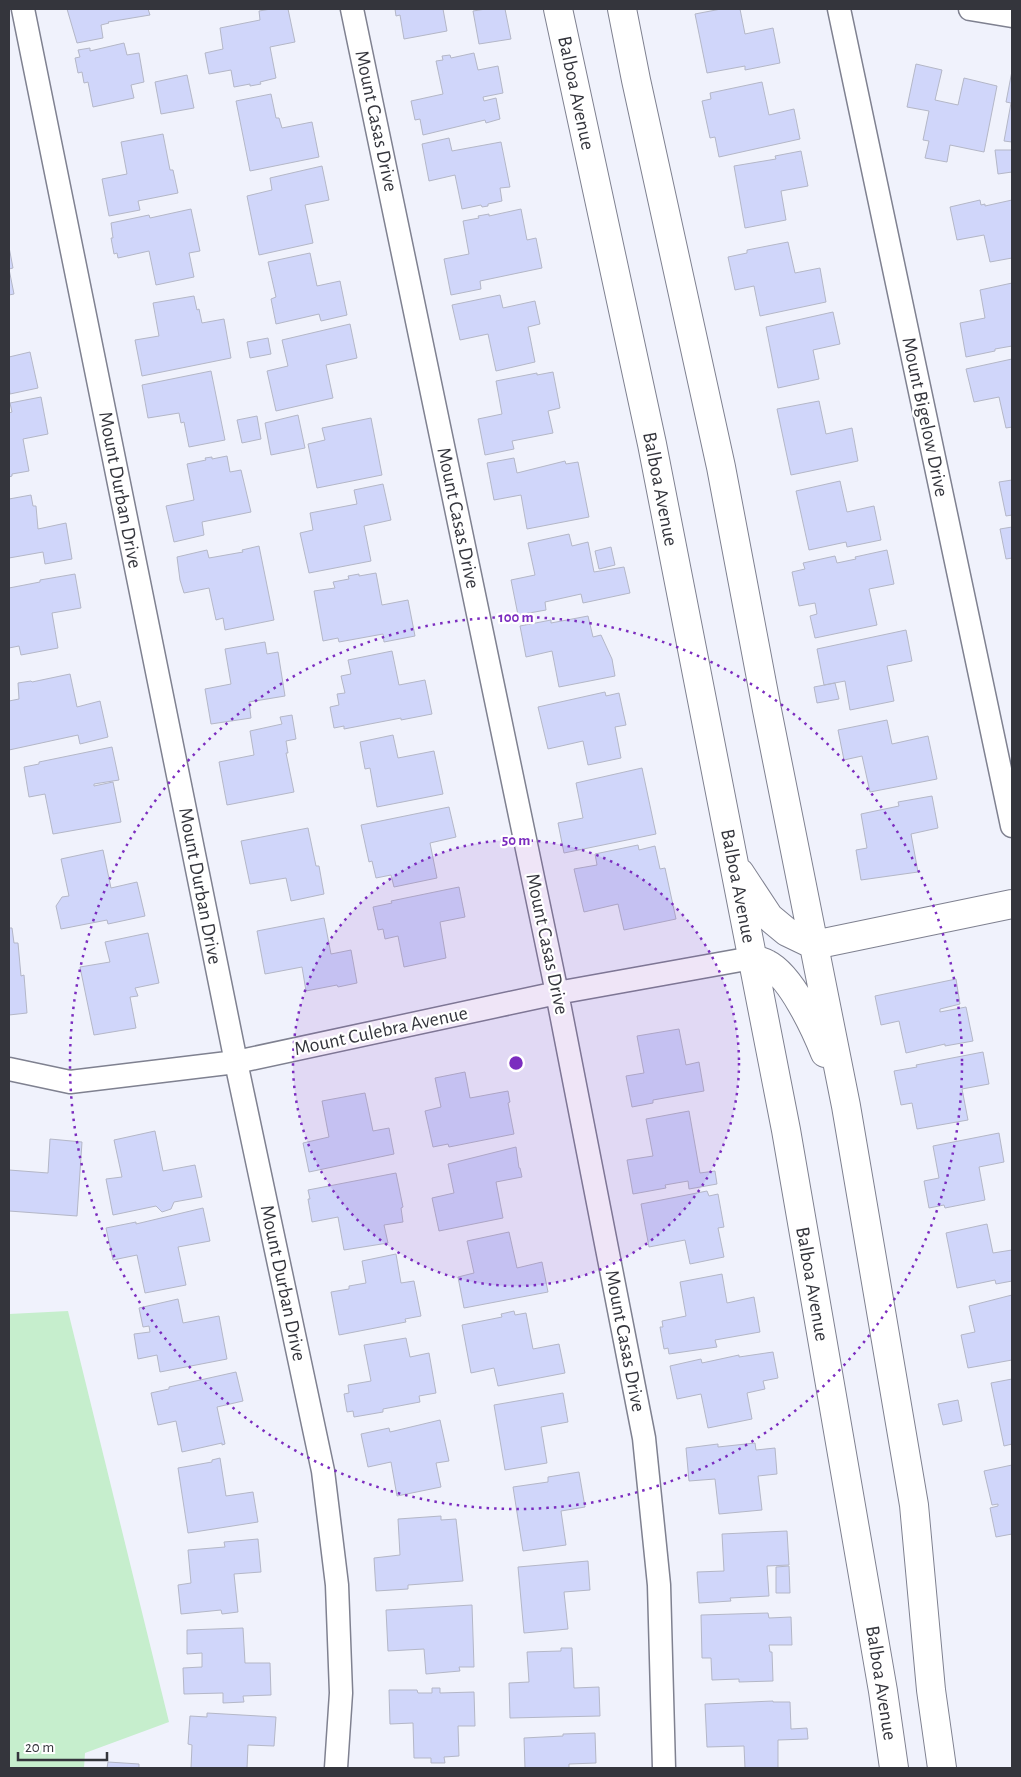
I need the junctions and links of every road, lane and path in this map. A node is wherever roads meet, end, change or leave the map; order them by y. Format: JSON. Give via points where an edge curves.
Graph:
{"nodes":[{"id":1,"x":22,"y":9,"type":"edge"},
{"id":2,"x":352,"y":9,"type":"edge"},
{"id":3,"x":558,"y":9,"type":"edge"},
{"id":4,"x":622,"y":9,"type":"edge"},
{"id":5,"x":839,"y":9,"type":"edge"},
{"id":6,"x":970,"y":9,"type":"edge"},
{"id":7,"x":1012,"y":16,"type":"edge"},
{"id":8,"x":1012,"y":826,"type":"edge"},
{"id":9,"x":733,"y":863,"type":"junction"},
{"id":10,"x":1012,"y":904,"type":"edge"},
{"id":11,"x":814,"y":945,"type":"junction"},
{"id":12,"x":752,"y":958,"type":"junction"},
{"id":13,"x":557,"y":993,"type":"junction"},
{"id":14,"x":236,"y":1062,"type":"junction"},
{"id":15,"x":9,"y":1069,"type":"edge"},
{"id":16,"x":846,"y":1106,"type":"junction"},
{"id":17,"x":336,"y":1768,"type":"edge"},
{"id":18,"x":664,"y":1768,"type":"edge"},
{"id":19,"x":894,"y":1768,"type":"edge"},
{"id":20,"x":942,"y":1768,"type":"edge"}],
"edges":[{"from":1,"to":14,"type":"street","name":"Mount Durban Drive"},
{"from":2,"to":13,"type":"street","name":"Mount Casas Drive"},
{"from":3,"to":9,"type":"main road","name":"Balboa Avenue","via":[[652,444]]},
{"from":4,"to":11,"type":"main road","via":[[721,467]]},
{"from":5,"to":8,"type":"street","name":"Mount Bigelow Drive"},
{"from":6,"to":7,"type":"street"},
{"from":9,"to":11,"type":"main road","via":[[769,916],[787,932]]},
{"from":9,"to":12,"type":"main road","name":"Balboa Avenue"},
{"from":10,"to":11,"type":"main road"},
{"from":11,"to":16,"type":"main road"},
{"from":12,"to":13,"type":"street","name":"Mount Culebra Avenue"},
{"from":12,"to":16,"type":"main road","via":[[778,973],[796,997],[815,1028]]},
{"from":12,"to":19,"type":"main road","name":"Balboa Avenue","via":[[786,1130]]},
{"from":13,"to":14,"type":"street","name":"Mount Culebra Avenue"},
{"from":13,"to":18,"type":"street","name":"Mount Casas Drive","via":[[644,1438],[659,1585]]},
{"from":14,"to":15,"type":"street","name":"Mount Culebra Avenue","via":[[70,1082]]},
{"from":14,"to":17,"type":"street","name":"Mount Durban Drive","via":[[323,1471],[337,1585],[341,1693]]},
{"from":16,"to":20,"type":"main road","via":[[914,1504],[931,1690]]}]}
